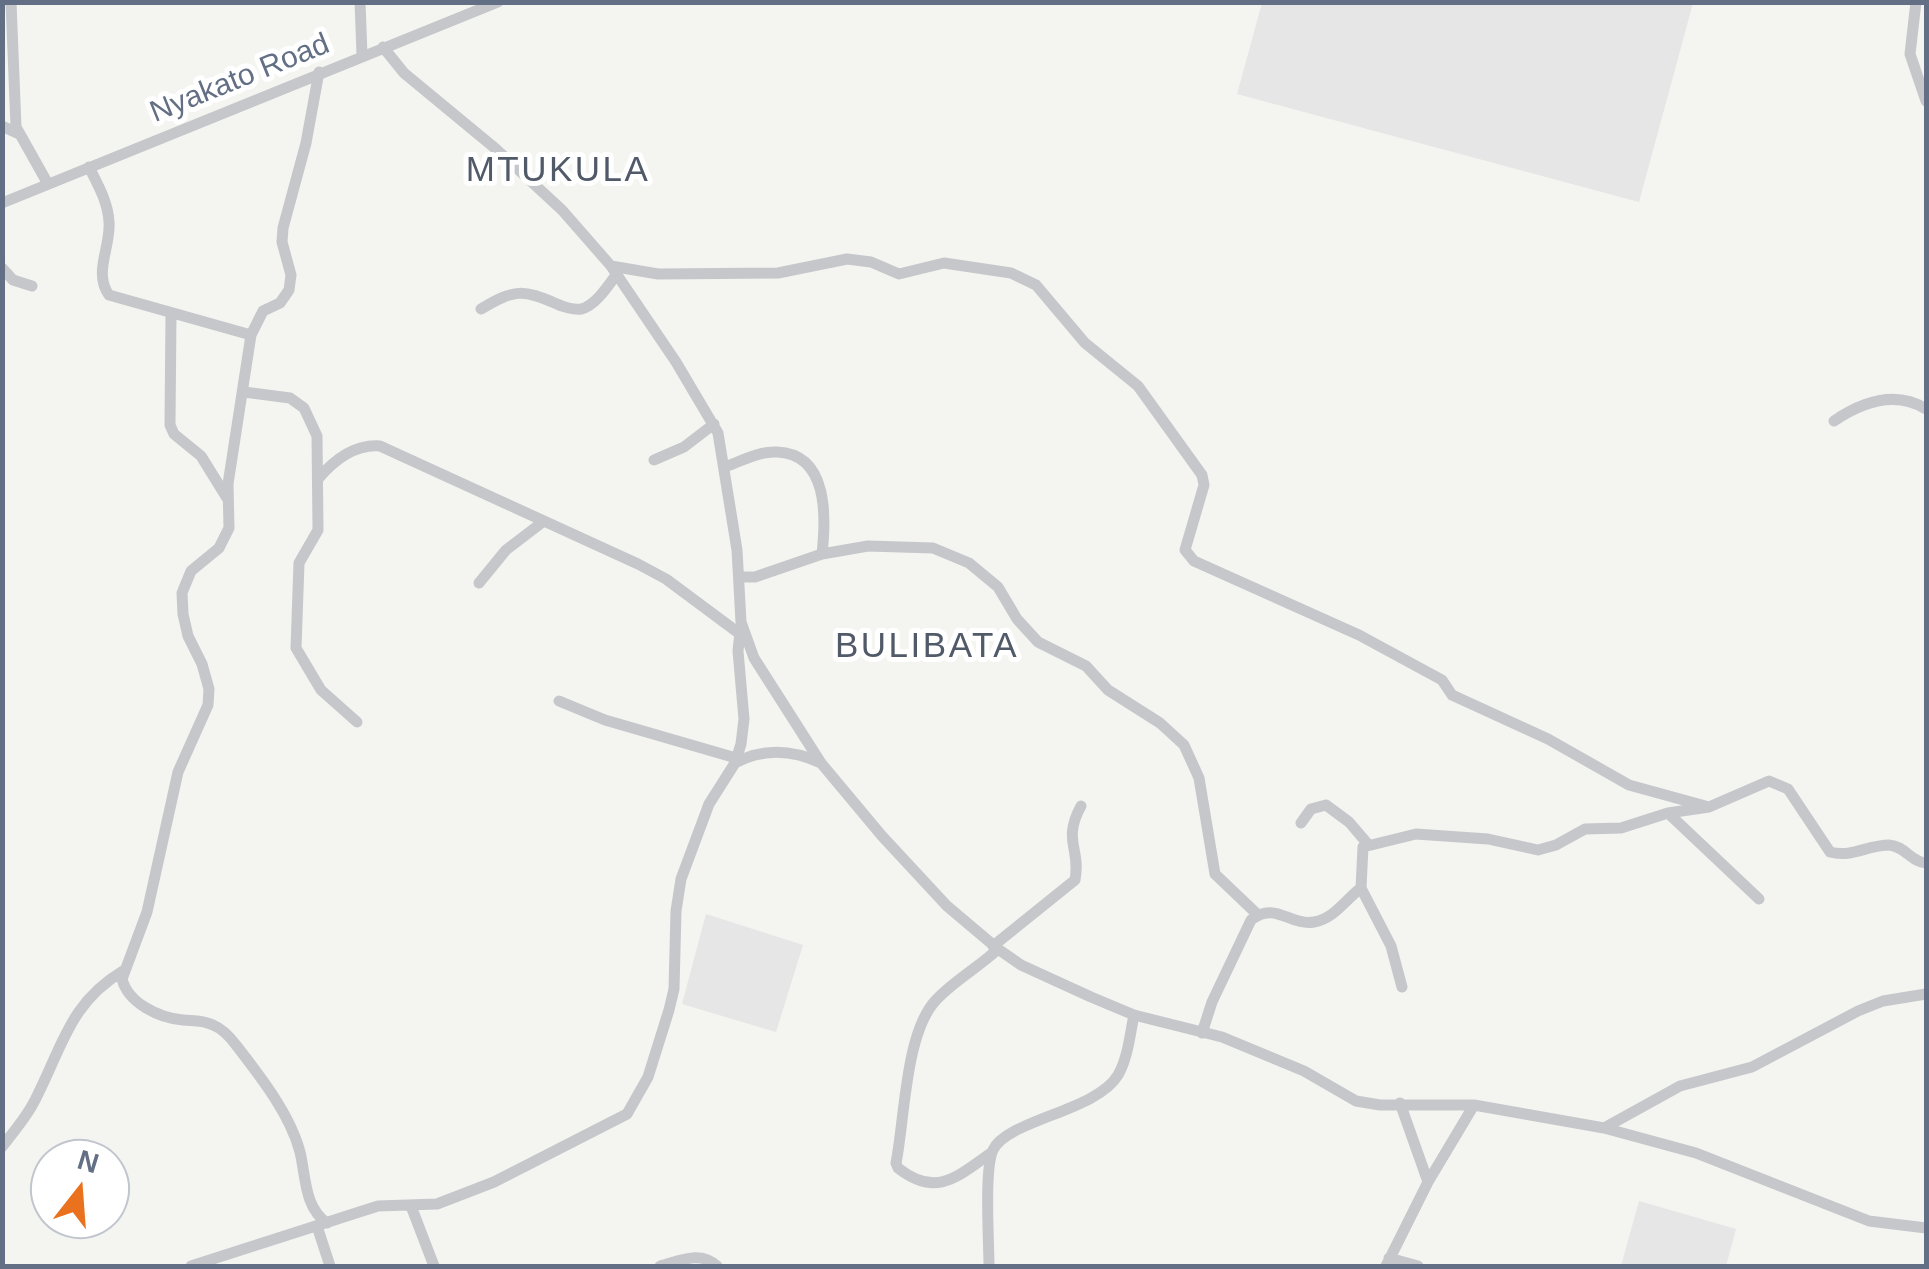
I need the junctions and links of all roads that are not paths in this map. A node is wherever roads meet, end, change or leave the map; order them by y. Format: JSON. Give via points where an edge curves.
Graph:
{"nodes":[{"id":1,"x":11,"y":2,"type":"edge"},
{"id":2,"x":360,"y":2,"type":"edge"},
{"id":3,"x":498,"y":2,"type":"edge"},
{"id":4,"x":1916,"y":2,"type":"edge"},
{"id":5,"x":383,"y":47,"type":"junction"},
{"id":6,"x":362,"y":56,"type":"junction"},
{"id":7,"x":319,"y":72,"type":"junction"},
{"id":8,"x":1926,"y":100,"type":"edge"},
{"id":9,"x":2,"y":126,"type":"edge"},
{"id":10,"x":17,"y":133,"type":"junction"},
{"id":11,"x":89,"y":167,"type":"junction"},
{"id":12,"x":48,"y":184,"type":"junction"},
{"id":13,"x":3,"y":203,"type":"edge"},
{"id":14,"x":2,"y":211,"type":"edge"},
{"id":15,"x":2,"y":268,"type":"edge"},
{"id":16,"x":613,"y":270,"type":"junction"},
{"id":17,"x":32,"y":286,"type":"dead end"},
{"id":18,"x":481,"y":309,"type":"dead end"},
{"id":19,"x":171,"y":314,"type":"junction"},
{"id":20,"x":251,"y":335,"type":"junction"},
{"id":21,"x":244,"y":392,"type":"junction"},
{"id":22,"x":1926,"y":409,"type":"edge"},
{"id":23,"x":1834,"y":421,"type":"dead end"},
{"id":24,"x":714,"y":424,"type":"junction"},
{"id":25,"x":654,"y":460,"type":"dead end"},
{"id":26,"x":725,"y":467,"type":"junction"},
{"id":27,"x":318,"y":479,"type":"junction"},
{"id":28,"x":228,"y":499,"type":"junction"},
{"id":29,"x":544,"y":521,"type":"junction"},
{"id":30,"x":822,"y":554,"type":"junction"},
{"id":31,"x":740,"y":577,"type":"junction"},
{"id":32,"x":478,"y":584,"type":"dead end"},
{"id":33,"x":741,"y":628,"type":"junction"},
{"id":34,"x":558,"y":701,"type":"dead end"},
{"id":35,"x":357,"y":722,"type":"dead end"},
{"id":36,"x":735,"y":760,"type":"junction"},
{"id":37,"x":822,"y":763,"type":"junction"},
{"id":38,"x":1081,"y":806,"type":"dead end"},
{"id":39,"x":1709,"y":807,"type":"junction"},
{"id":40,"x":1668,"y":813,"type":"junction"},
{"id":41,"x":1301,"y":823,"type":"dead end"},
{"id":42,"x":1368,"y":844,"type":"junction"},
{"id":43,"x":1926,"y":863,"type":"edge"},
{"id":44,"x":1362,"y":888,"type":"junction"},
{"id":45,"x":1758,"y":899,"type":"dead end"},
{"id":46,"x":1258,"y":915,"type":"junction"},
{"id":47,"x":996,"y":947,"type":"junction"},
{"id":48,"x":122,"y":970,"type":"junction"},
{"id":49,"x":1402,"y":988,"type":"dead end"},
{"id":50,"x":1926,"y":994,"type":"edge"},
{"id":51,"x":1134,"y":1015,"type":"junction"},
{"id":52,"x":1202,"y":1032,"type":"junction"},
{"id":53,"x":1400,"y":1103,"type":"junction"},
{"id":54,"x":1474,"y":1104,"type":"junction"},
{"id":55,"x":1604,"y":1128,"type":"junction"},
{"id":56,"x":2,"y":1147,"type":"edge"},
{"id":57,"x":992,"y":1153,"type":"junction"},
{"id":58,"x":1428,"y":1182,"type":"junction"},
{"id":59,"x":411,"y":1206,"type":"junction"},
{"id":60,"x":322,"y":1225,"type":"junction"},
{"id":61,"x":1926,"y":1228,"type":"edge"},
{"id":62,"x":1388,"y":1262,"type":"edge"},
{"id":63,"x":191,"y":1266,"type":"edge"},
{"id":64,"x":330,"y":1266,"type":"edge"},
{"id":65,"x":434,"y":1266,"type":"edge"},
{"id":66,"x":660,"y":1266,"type":"edge"},
{"id":67,"x":717,"y":1266,"type":"edge"},
{"id":68,"x":989,"y":1266,"type":"edge"},
{"id":69,"x":1418,"y":1266,"type":"edge"}],
"edges":[{"from":1,"to":10,"type":"street"},
{"from":2,"to":6,"type":"street"},
{"from":3,"to":5,"type":"street","name":"Nyakato Road"},
{"from":4,"to":8,"type":"street","via":[[1910,54]]},
{"from":5,"to":6,"type":"street","name":"Nyakato Road"},
{"from":5,"to":16,"type":"street","via":[[404,73],[562,210]]},
{"from":6,"to":7,"type":"street","name":"Nyakato Road"},
{"from":7,"to":11,"type":"street","name":"Nyakato Road"},
{"from":7,"to":20,"type":"street","via":[[283,228],[289,290],[263,311]]},
{"from":9,"to":10,"type":"street"},
{"from":10,"to":12,"type":"street"},
{"from":11,"to":12,"type":"street","name":"Nyakato Road"},
{"from":11,"to":19,"type":"street","via":[[110,223],[105,290]]},
{"from":12,"to":13,"type":"street","name":"Nyakato Road"},
{"from":13,"to":14,"type":"street"},
{"from":15,"to":17,"type":"street"},
{"from":16,"to":18,"type":"street","via":[[581,309],[525,292]]},
{"from":16,"to":24,"type":"street"},
{"from":16,"to":39,"type":"street","via":[[778,273],[847,258],[899,274],[954,263],[1023,278],[1138,386],[1202,474],[1185,550],[1194,560],[1359,636],[1442,680],[1452,694],[1629,785]]},
{"from":19,"to":20,"type":"street"},
{"from":19,"to":28,"type":"street","via":[[170,425],[201,456]]},
{"from":20,"to":21,"type":"street"},
{"from":21,"to":27,"type":"street","via":[[290,398],[304,408],[317,436]]},
{"from":21,"to":28,"type":"street"},
{"from":22,"to":23,"type":"street","via":[[1883,399]]},
{"from":24,"to":25,"type":"street"},
{"from":24,"to":26,"type":"street"},
{"from":26,"to":30,"type":"street","via":[[764,453],[800,461],[822,489]]},
{"from":26,"to":31,"type":"street"},
{"from":27,"to":29,"type":"street","via":[[348,452],[380,446]]},
{"from":27,"to":35,"type":"street","via":[[318,530],[296,575],[296,648],[320,690]]},
{"from":28,"to":48,"type":"street","via":[[224,540],[191,571],[182,592],[208,704],[178,772],[148,912]]},
{"from":29,"to":32,"type":"street","via":[[506,550]]},
{"from":29,"to":33,"type":"street","via":[[666,579]]},
{"from":30,"to":31,"type":"street"},
{"from":30,"to":46,"type":"street","via":[[868,546],[932,548],[985,574],[1038,642],[1086,666],[1184,745],[1200,778],[1215,874]]},
{"from":31,"to":33,"type":"street"},
{"from":33,"to":36,"type":"street","via":[[744,719]]},
{"from":33,"to":37,"type":"street"},
{"from":34,"to":36,"type":"street"},
{"from":36,"to":37,"type":"street","via":[[784,752]]},
{"from":36,"to":59,"type":"street","via":[[681,879],[674,989],[658,1053],[632,1108],[494,1182],[437,1204]]},
{"from":37,"to":47,"type":"street","via":[[928,885]]},
{"from":38,"to":47,"type":"street","via":[[1071,827],[1075,880]]},
{"from":39,"to":40,"type":"street"},
{"from":39,"to":43,"type":"street","via":[[1775,782],[1788,789],[1830,852],[1890,846]]},
{"from":40,"to":42,"type":"street","via":[[1621,828],[1584,829],[1538,850],[1416,834]]},
{"from":40,"to":45,"type":"street"},
{"from":41,"to":42,"type":"street","via":[[1311,808],[1326,805]]},
{"from":42,"to":44,"type":"street","via":[[1362,846]]},
{"from":44,"to":46,"type":"street","via":[[1334,914],[1311,923],[1276,912]]},
{"from":44,"to":49,"type":"street","via":[[1392,946]]},
{"from":46,"to":52,"type":"street","via":[[1237,947]]},
{"from":47,"to":51,"type":"street"},
{"from":47,"to":57,"type":"street","via":[[935,1000],[922,1023],[896,1163],[914,1179],[936,1184]]},
{"from":48,"to":56,"type":"street","via":[[83,1003],[33,1105]]},
{"from":48,"to":60,"type":"street","via":[[134,1000],[172,1018],[210,1023],[239,1049],[289,1125]]},
{"from":50,"to":55,"type":"street","via":[[1882,1001],[1752,1067],[1680,1086]]},
{"from":51,"to":52,"type":"street"},
{"from":51,"to":57,"type":"street","via":[[1124,1061],[1111,1084],[1009,1136]]},
{"from":52,"to":53,"type":"street","via":[[1278,1059],[1356,1101]]},
{"from":53,"to":54,"type":"street"},
{"from":53,"to":58,"type":"street"},
{"from":54,"to":55,"type":"street"},
{"from":54,"to":58,"type":"street"},
{"from":55,"to":61,"type":"street","via":[[1696,1153],[1869,1221]]},
{"from":57,"to":68,"type":"street"},
{"from":58,"to":62,"type":"street"},
{"from":59,"to":60,"type":"street","via":[[378,1206]]},
{"from":59,"to":65,"type":"street"},
{"from":60,"to":63,"type":"street"},
{"from":60,"to":64,"type":"street"},
{"from":62,"to":69,"type":"street"},
{"from":66,"to":67,"type":"street","via":[[696,1257]]}]}
